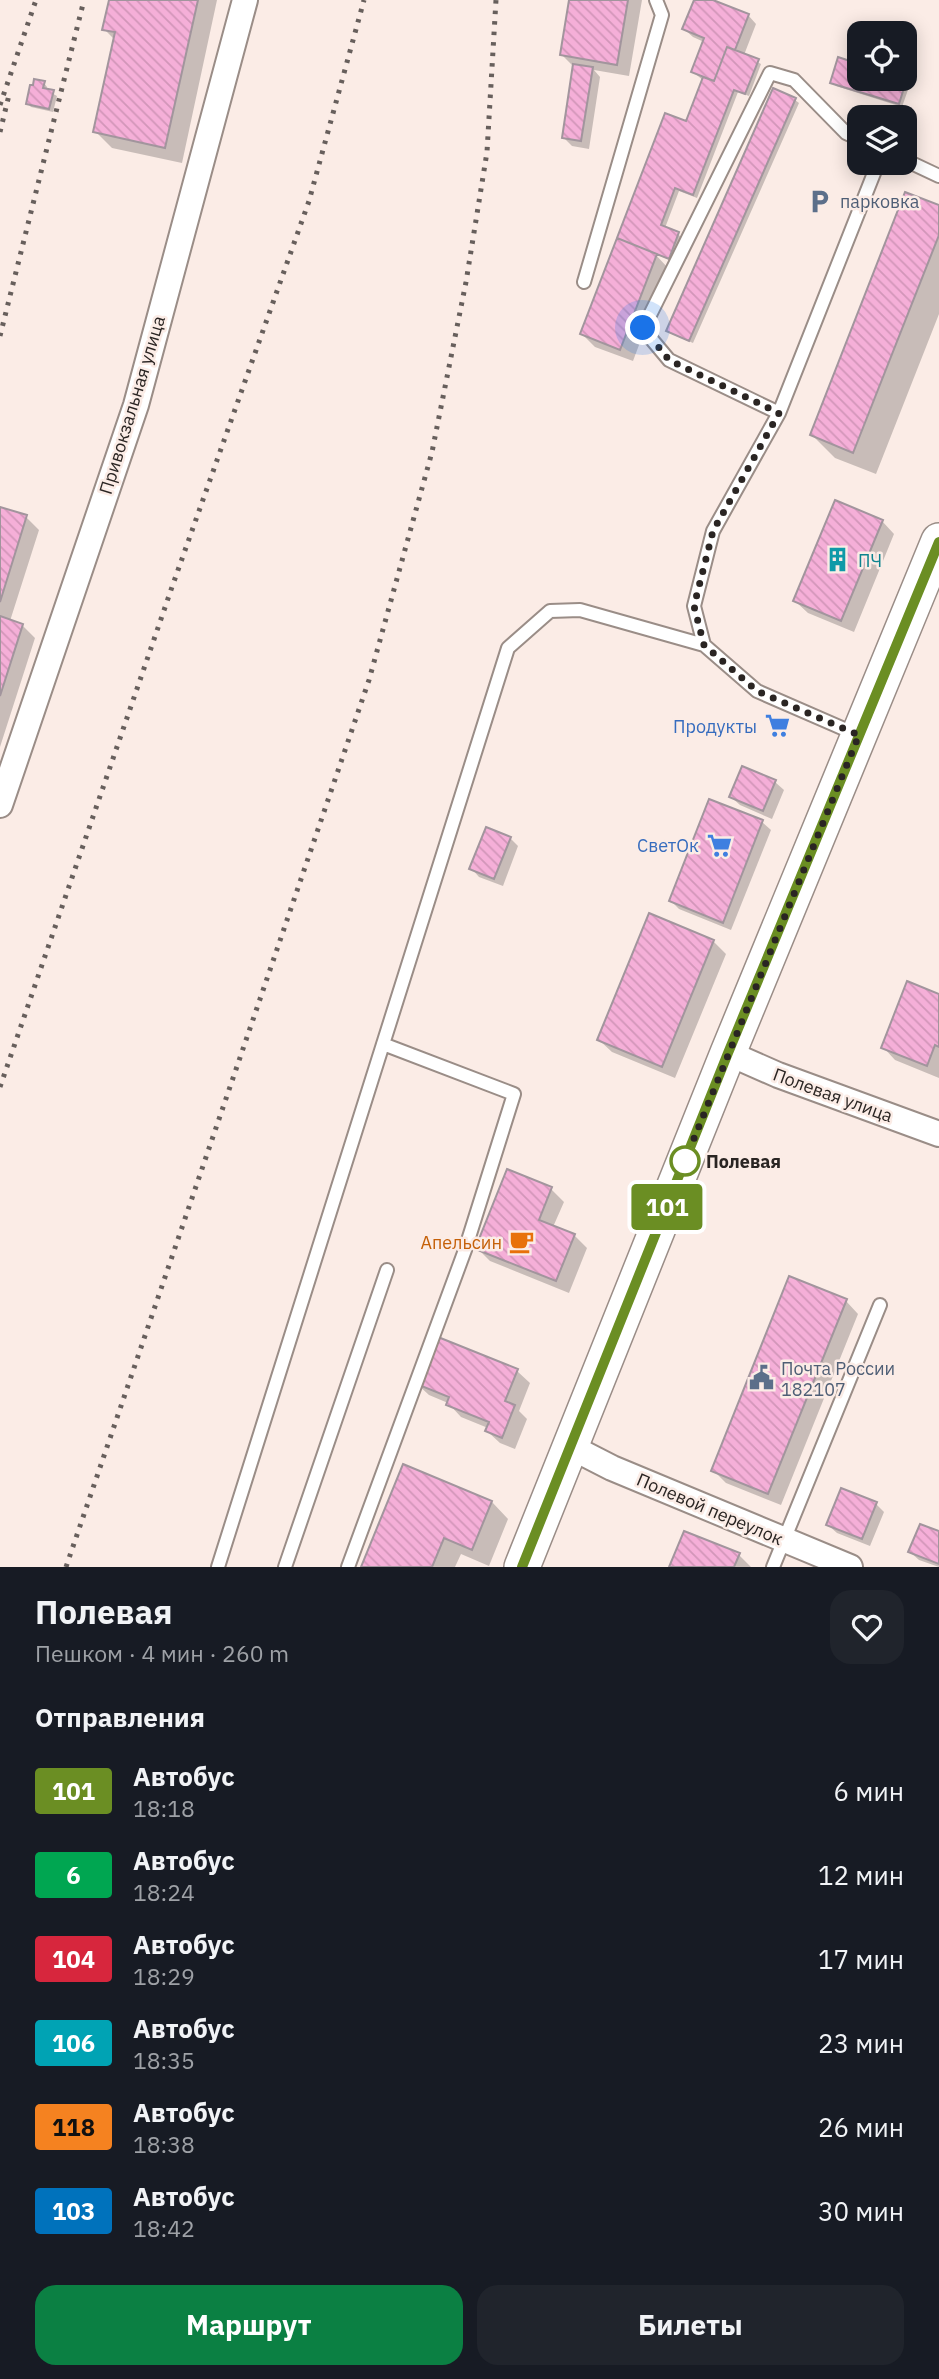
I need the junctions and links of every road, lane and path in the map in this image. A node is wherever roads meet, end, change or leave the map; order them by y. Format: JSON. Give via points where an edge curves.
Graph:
{"nodes":[{"id":1,"x":245,"y":0,"type":"edge"},
{"id":2,"x":656,"y":0,"type":"edge"},
{"id":3,"x":847,"y":133,"type":"edge"},
{"id":4,"x":917,"y":166,"type":"edge"},
{"id":5,"x":873,"y":175,"type":"edge"},
{"id":6,"x":939,"y":176,"type":"edge"},
{"id":7,"x":584,"y":282,"type":"dead end"},
{"id":8,"x":779,"y":413,"type":"junction"},
{"id":9,"x":936,"y":558,"type":"edge"},
{"id":10,"x":704,"y":645,"type":"junction"},
{"id":11,"x":859,"y":735,"type":"junction"},
{"id":12,"x":0,"y":805,"type":"edge"},
{"id":13,"x":383,"y":1044,"type":"junction"},
{"id":14,"x":728,"y":1053,"type":"junction"},
{"id":15,"x":939,"y":1134,"type":"edge"},
{"id":16,"x":387,"y":1270,"type":"dead end"},
{"id":17,"x":880,"y":1305,"type":"dead end"},
{"id":18,"x":571,"y":1447,"type":"junction"},
{"id":19,"x":785,"y":1541,"type":"junction"},
{"id":20,"x":218,"y":1567,"type":"edge"},
{"id":21,"x":285,"y":1567,"type":"edge"},
{"id":22,"x":348,"y":1567,"type":"edge"},
{"id":23,"x":523,"y":1567,"type":"edge"},
{"id":24,"x":773,"y":1567,"type":"edge"},
{"id":25,"x":850,"y":1567,"type":"edge"}],
"edges":[{"from":1,"to":12,"type":"street","name":"Привокзальная улица","via":[[136,405]]},
{"from":2,"to":7,"type":"lane","via":[[662,15]]},
{"from":3,"to":8,"type":"lane","via":[[794,80],[770,72],[643,328],[669,360]]},
{"from":4,"to":6,"type":"lane"},
{"from":5,"to":8,"type":"lane"},
{"from":8,"to":10,"type":"lane","via":[[713,531],[694,606]]},
{"from":9,"to":11,"type":"main road"},
{"from":10,"to":11,"type":"lane","via":[[757,691]]},
{"from":10,"to":13,"type":"lane","via":[[570,610],[550,611],[508,648]]},
{"from":11,"to":14,"type":"main road"},
{"from":13,"to":20,"type":"lane"},
{"from":13,"to":22,"type":"lane","via":[[514,1094],[465,1250]]},
{"from":14,"to":15,"type":"street","name":"Полевая улица"},
{"from":14,"to":18,"type":"main road"},
{"from":16,"to":21,"type":"lane"},
{"from":17,"to":19,"type":"lane"},
{"from":18,"to":19,"type":"street","name":"Полевой переулок"},
{"from":18,"to":23,"type":"main road"},
{"from":19,"to":24,"type":"lane"},
{"from":19,"to":25,"type":"street","name":"Полевой переулок"}]}
